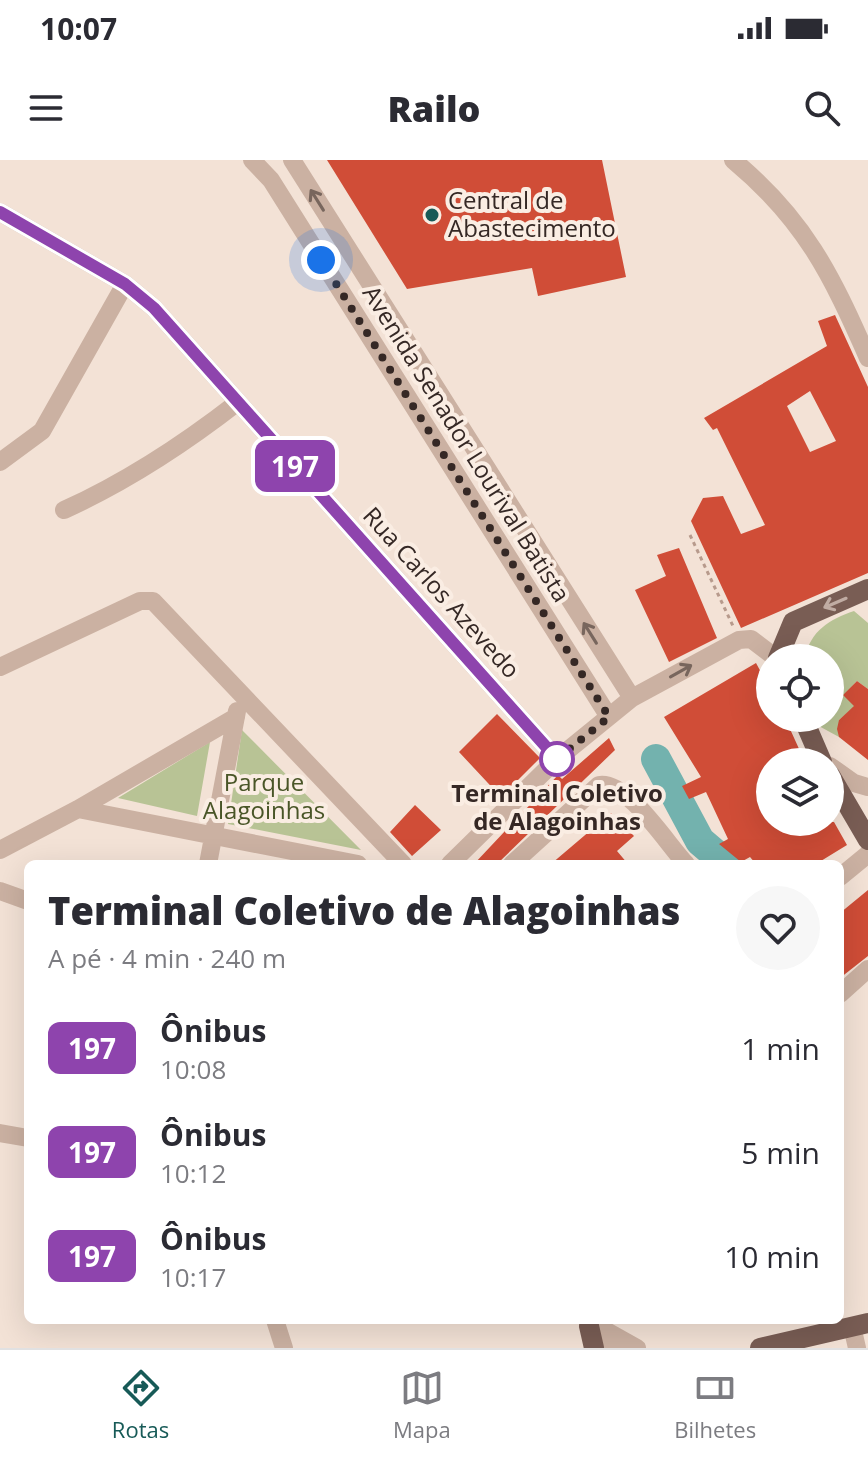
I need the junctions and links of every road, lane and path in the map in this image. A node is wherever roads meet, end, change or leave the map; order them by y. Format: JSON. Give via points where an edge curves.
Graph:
{"nodes":[{"id":1,"x":252,"y":160,"type":"edge"},
{"id":2,"x":292,"y":160,"type":"edge"},
{"id":3,"x":733,"y":160,"type":"edge"},
{"id":4,"x":0,"y":212,"type":"edge"},
{"id":5,"x":125,"y":284,"type":"junction"},
{"id":6,"x":868,"y":358,"type":"edge"},
{"id":7,"x":238,"y":402,"type":"junction"},
{"id":8,"x":0,"y":462,"type":"edge"},
{"id":9,"x":64,"y":510,"type":"dead end"},
{"id":10,"x":690,"y":535,"type":"dead end"},
{"id":11,"x":868,"y":589,"type":"edge"},
{"id":12,"x":739,"y":640,"type":"junction"},
{"id":13,"x":758,"y":644,"type":"edge"},
{"id":14,"x":782,"y":644,"type":"edge"},
{"id":15,"x":0,"y":667,"type":"edge"},
{"id":16,"x":241,"y":692,"type":"junction"},
{"id":17,"x":632,"y":698,"type":"junction"},
{"id":18,"x":236,"y":717,"type":"junction"},
{"id":19,"x":609,"y":717,"type":"junction"},
{"id":20,"x":557,"y":759,"type":"junction"},
{"id":21,"x":844,"y":776,"type":"edge"},
{"id":22,"x":866,"y":789,"type":"edge"},
{"id":23,"x":844,"y":798,"type":"edge"},
{"id":24,"x":78,"y":809,"type":"junction"},
{"id":25,"x":214,"y":834,"type":"junction"},
{"id":26,"x":868,"y":840,"type":"edge"},
{"id":27,"x":0,"y":850,"type":"edge"},
{"id":28,"x":868,"y":854,"type":"edge"},
{"id":29,"x":209,"y":860,"type":"edge"},
{"id":30,"x":339,"y":860,"type":"edge"},
{"id":31,"x":399,"y":860,"type":"edge"},
{"id":32,"x":454,"y":860,"type":"edge"},
{"id":33,"x":516,"y":860,"type":"edge"},
{"id":34,"x":683,"y":860,"type":"edge"},
{"id":35,"x":844,"y":874,"type":"edge"},
{"id":36,"x":0,"y":891,"type":"edge"},
{"id":37,"x":24,"y":900,"type":"edge"},
{"id":38,"x":868,"y":969,"type":"edge"},
{"id":39,"x":844,"y":990,"type":"edge"},
{"id":40,"x":0,"y":1133,"type":"edge"},
{"id":41,"x":24,"y":1137,"type":"edge"},
{"id":42,"x":276,"y":1324,"type":"edge"},
{"id":43,"x":588,"y":1324,"type":"edge"},
{"id":44,"x":589,"y":1324,"type":"edge"},
{"id":45,"x":591,"y":1324,"type":"edge"},
{"id":46,"x":860,"y":1324,"type":"edge"},
{"id":47,"x":284,"y":1348,"type":"edge"},
{"id":48,"x":594,"y":1348,"type":"edge"},
{"id":49,"x":608,"y":1348,"type":"edge"},
{"id":50,"x":637,"y":1348,"type":"edge"},
{"id":51,"x":760,"y":1348,"type":"edge"},
{"id":52,"x":857,"y":1348,"type":"edge"}],
"edges":[{"from":1,"to":19,"type":"street","name":"Avenida Senador Lourival Batista","via":[[271,180]]},
{"from":17,"to":2,"type":"street","name":"Avenida Senador Lourival Batista","one_way":true},
{"from":3,"to":6,"type":"street","via":[[799,224],[830,271]]},
{"from":4,"to":5,"type":"street","name":"Rua Carlos Azevedo"},
{"from":5,"to":7,"type":"street","name":"Rua Carlos Azevedo","via":[[154,308]]},
{"from":5,"to":8,"type":"street","via":[[42,431]]},
{"from":7,"to":9,"type":"street","via":[[106,492]]},
{"from":7,"to":20,"type":"street","name":"Rua Carlos Azevedo"},
{"from":10,"to":12,"type":"path"},
{"from":11,"to":14,"type":"main road","one_way":true,"via":[[801,617],[789,626]]},
{"from":12,"to":13,"type":"street"},
{"from":17,"to":12,"type":"street","one_way":true},
{"from":15,"to":16,"type":"street","via":[[149,599]]},
{"from":16,"to":18,"type":"street"},
{"from":16,"to":31,"type":"street"},
{"from":17,"to":19,"type":"street"},
{"from":18,"to":24,"type":"street"},
{"from":18,"to":25,"type":"street"},
{"from":19,"to":20,"type":"street"},
{"from":20,"to":32,"type":"street"},
{"from":21,"to":22,"type":"street"},
{"from":23,"to":26,"type":"main road"},
{"from":24,"to":25,"type":"street"},
{"from":24,"to":27,"type":"street"},
{"from":25,"to":29,"type":"street"},
{"from":25,"to":30,"type":"street"},
{"from":28,"to":35,"type":"street"},
{"from":33,"to":34,"type":"street","via":[[606,783],[649,818]]},
{"from":36,"to":37,"type":"street"},
{"from":38,"to":39,"type":"street"},
{"from":40,"to":41,"type":"street"},
{"from":42,"to":47,"type":"street"},
{"from":43,"to":48,"type":"main road"},
{"from":44,"to":49,"type":"street"},
{"from":45,"to":50,"type":"street"},
{"from":46,"to":51,"type":"main road"},
{"from":46,"to":52,"type":"street"}]}
